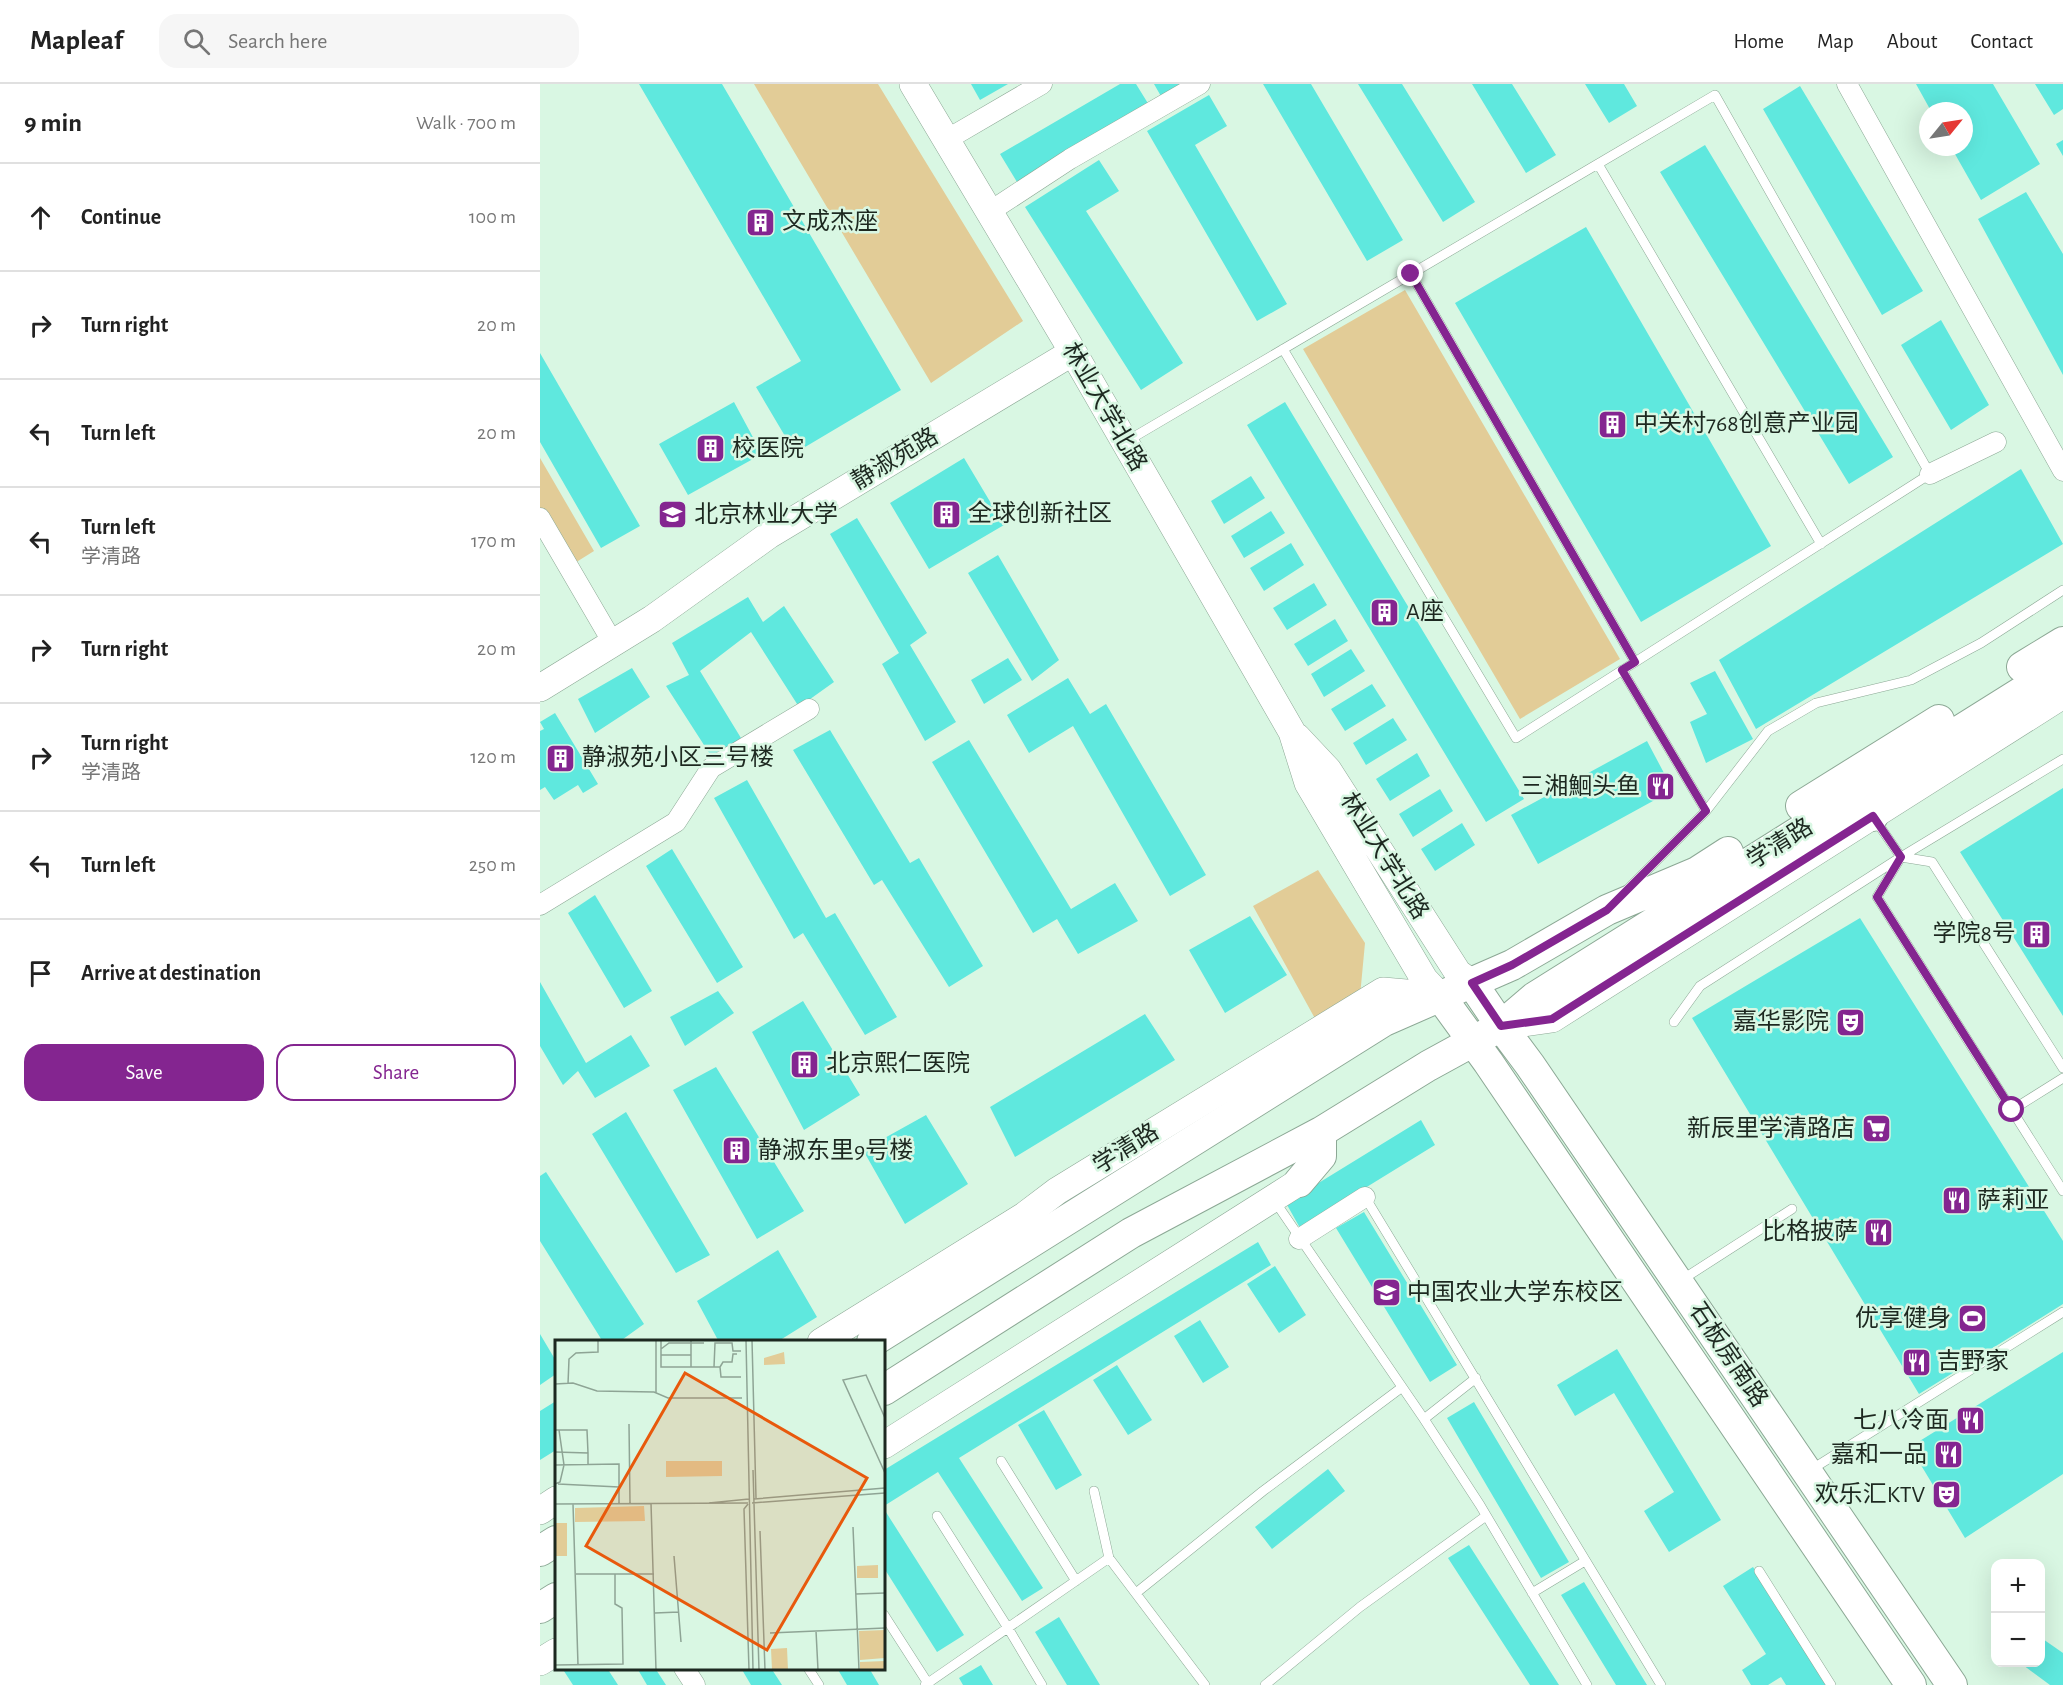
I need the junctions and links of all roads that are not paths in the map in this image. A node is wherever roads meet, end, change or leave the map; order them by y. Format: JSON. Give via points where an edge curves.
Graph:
{"nodes":[{"id":1,"x":913,"y":84,"type":"edge"},
{"id":2,"x":1042,"y":84,"type":"edge"},
{"id":3,"x":1200,"y":84,"type":"edge"},
{"id":4,"x":1847,"y":84,"type":"edge"},
{"id":5,"x":946,"y":140,"type":"junction"},
{"id":6,"x":1598,"y":164,"type":"junction"},
{"id":7,"x":989,"y":212,"type":"junction"},
{"id":8,"x":1411,"y":274,"type":"junction"},
{"id":9,"x":1283,"y":349,"type":"junction"},
{"id":10,"x":1073,"y":352,"type":"junction"},
{"id":11,"x":1125,"y":442,"type":"junction"},
{"id":12,"x":1996,"y":442,"type":"dead end"},
{"id":13,"x":2063,"y":471,"type":"edge"},
{"id":14,"x":1930,"y":474,"type":"junction"},
{"id":15,"x":540,"y":518,"type":"edge"},
{"id":16,"x":1821,"y":544,"type":"junction"},
{"id":17,"x":2063,"y":590,"type":"edge"},
{"id":18,"x":2063,"y":642,"type":"edge"},
{"id":19,"x":613,"y":643,"type":"junction"},
{"id":20,"x":1635,"y":662,"type":"junction"},
{"id":21,"x":2063,"y":666,"type":"edge"},
{"id":22,"x":1622,"y":670,"type":"junction"},
{"id":23,"x":540,"y":688,"type":"edge"},
{"id":24,"x":2063,"y":695,"type":"edge"},
{"id":25,"x":809,"y":709,"type":"dead end"},
{"id":26,"x":1292,"y":732,"type":"junction"},
{"id":27,"x":2063,"y":759,"type":"edge"},
{"id":28,"x":1880,"y":782,"type":"junction"},
{"id":29,"x":1706,"y":811,"type":"junction"},
{"id":30,"x":1873,"y":816,"type":"junction"},
{"id":31,"x":1901,"y":857,"type":"junction"},
{"id":32,"x":540,"y":905,"type":"edge"},
{"id":33,"x":1607,"y":910,"type":"junction"},
{"id":34,"x":1472,"y":983,"type":"junction"},
{"id":35,"x":1440,"y":996,"type":"junction"},
{"id":36,"x":1674,"y":1022,"type":"dead end"},
{"id":37,"x":1501,"y":1026,"type":"junction"},
{"id":38,"x":1472,"y":1041,"type":"junction"},
{"id":39,"x":2063,"y":1068,"type":"edge"},
{"id":40,"x":2063,"y":1078,"type":"edge"},
{"id":41,"x":2012,"y":1110,"type":"junction"},
{"id":42,"x":1321,"y":1132,"type":"junction"},
{"id":43,"x":1299,"y":1182,"type":"joint"},
{"id":44,"x":2063,"y":1191,"type":"edge"},
{"id":45,"x":1365,"y":1197,"type":"joint"},
{"id":46,"x":1273,"y":1198,"type":"junction"},
{"id":47,"x":1792,"y":1209,"type":"dead end"},
{"id":48,"x":1299,"y":1239,"type":"junction"},
{"id":49,"x":1678,"y":1282,"type":"junction"},
{"id":50,"x":2063,"y":1312,"type":"edge"},
{"id":51,"x":823,"y":1340,"type":"edge"},
{"id":52,"x":874,"y":1340,"type":"edge"},
{"id":53,"x":1476,"y":1378,"type":"junction"},
{"id":54,"x":1401,"y":1388,"type":"junction"},
{"id":55,"x":885,"y":1389,"type":"edge"},
{"id":56,"x":1424,"y":1419,"type":"junction"},
{"id":57,"x":885,"y":1444,"type":"edge"},
{"id":58,"x":1001,"y":1461,"type":"dead end"},
{"id":59,"x":1807,"y":1472,"type":"junction"},
{"id":60,"x":1094,"y":1491,"type":"dead end"},
{"id":61,"x":555,"y":1501,"type":"edge"},
{"id":62,"x":540,"y":1511,"type":"edge"},
{"id":63,"x":937,"y":1516,"type":"dead end"},
{"id":64,"x":1486,"y":1516,"type":"junction"},
{"id":65,"x":555,"y":1542,"type":"edge"},
{"id":66,"x":540,"y":1551,"type":"edge"},
{"id":67,"x":1110,"y":1558,"type":"junction"},
{"id":68,"x":1586,"y":1561,"type":"junction"},
{"id":69,"x":1759,"y":1571,"type":"dead end"},
{"id":70,"x":1076,"y":1581,"type":"junction"},
{"id":71,"x":1136,"y":1593,"type":"junction"},
{"id":72,"x":1532,"y":1593,"type":"junction"},
{"id":73,"x":555,"y":1599,"type":"edge"},
{"id":74,"x":540,"y":1608,"type":"edge"},
{"id":75,"x":885,"y":1617,"type":"edge"},
{"id":76,"x":1008,"y":1628,"type":"junction"},
{"id":77,"x":555,"y":1653,"type":"edge"},
{"id":78,"x":540,"y":1662,"type":"edge"},
{"id":79,"x":685,"y":1670,"type":"edge"},
{"id":80,"x":809,"y":1670,"type":"edge"},
{"id":81,"x":927,"y":1684,"type":"edge"},
{"id":82,"x":695,"y":1685,"type":"edge"},
{"id":83,"x":819,"y":1685,"type":"edge"},
{"id":84,"x":1042,"y":1685,"type":"edge"},
{"id":85,"x":1205,"y":1685,"type":"edge"},
{"id":86,"x":1265,"y":1685,"type":"edge"},
{"id":87,"x":1587,"y":1685,"type":"edge"},
{"id":88,"x":1661,"y":1685,"type":"edge"},
{"id":89,"x":1831,"y":1685,"type":"edge"},
{"id":90,"x":1911,"y":1685,"type":"edge"},
{"id":91,"x":1952,"y":1685,"type":"edge"}],
"edges":[{"from":1,"to":5,"type":"street","name":"林业大学北路"},
{"from":2,"to":5,"type":"street"},
{"from":3,"to":7,"type":"street","via":[[1070,159]]},
{"from":4,"to":13,"type":"street"},
{"from":5,"to":7,"type":"street","name":"林业大学北路"},
{"from":6,"to":8,"type":"lane"},
{"from":6,"to":14,"type":"lane","via":[[1715,95]]},
{"from":6,"to":16,"type":"lane"},
{"from":7,"to":10,"type":"street","name":"林业大学北路"},
{"from":8,"to":9,"type":"lane"},
{"from":8,"to":20,"type":"lane"},
{"from":9,"to":11,"type":"lane"},
{"from":9,"to":22,"type":"lane","via":[[1516,738]]},
{"from":10,"to":11,"type":"street","name":"林业大学北路"},
{"from":10,"to":19,"type":"street","name":"静淑苑路","via":[[769,535]]},
{"from":11,"to":26,"type":"street","name":"林业大学北路"},
{"from":12,"to":14,"type":"street"},
{"from":14,"to":16,"type":"lane"},
{"from":15,"to":19,"type":"street"},
{"from":16,"to":20,"type":"lane"},
{"from":17,"to":29,"type":"lane","name":"学清路","via":[[1981,643],[1911,680],[1816,703],[1768,731]]},
{"from":18,"to":33,"type":"main road","name":"学清路","via":[[1697,872]]},
{"from":19,"to":23,"type":"street","name":"静淑苑路"},
{"from":20,"to":22,"type":"lane"},
{"from":21,"to":28,"type":"main road","name":"学清路"},
{"from":22,"to":29,"type":"lane"},
{"from":24,"to":30,"type":"street","name":"学清路"},
{"from":25,"to":32,"type":"street","via":[[711,768],[676,822]]},
{"from":26,"to":34,"type":"street","name":"林业大学北路","via":[[1328,770],[1458,973]]},
{"from":26,"to":35,"type":"street","name":"林业大学北路","via":[[1308,783],[1424,979]]},
{"from":27,"to":31,"type":"lane"},
{"from":28,"to":30,"type":"main road"},
{"from":28,"to":37,"type":"main road","name":"学清路","via":[[1544,991]]},
{"from":29,"to":33,"type":"lane","name":"学清路"},
{"from":30,"to":31,"type":"lane"},
{"from":30,"to":37,"type":"street","name":"学清路","via":[[1552,1019]]},
{"from":31,"to":36,"type":"lane","via":[[1700,986]]},
{"from":31,"to":39,"type":"lane","via":[[1932,862]]},
{"from":31,"to":41,"type":"lane","via":[[1877,897]]},
{"from":33,"to":34,"type":"main road","name":"学清路","via":[[1512,965]]},
{"from":34,"to":35,"type":"main road","name":"学清路"},
{"from":34,"to":37,"type":"main road","name":"石板房南路"},
{"from":35,"to":38,"type":"main road","name":"石板房南路"},
{"from":35,"to":51,"type":"street","name":"学清路","via":[[1383,991]]},
{"from":35,"to":52,"type":"main road","name":"学清路","via":[[1384,1021]]},
{"from":37,"to":38,"type":"main road","name":"学清路"},
{"from":37,"to":49,"type":"main road","name":"石板房南路"},
{"from":38,"to":42,"type":"main road","name":"学清路"},
{"from":38,"to":90,"type":"main road","name":"石板房南路"},
{"from":40,"to":41,"type":"lane"},
{"from":41,"to":44,"type":"lane"},
{"from":42,"to":43,"type":"main road","via":[[1322,1156]]},
{"from":42,"to":55,"type":"main road","name":"学清路","via":[[1131,1233]]},
{"from":43,"to":46,"type":"street"},
{"from":45,"to":48,"type":"street"},
{"from":45,"to":53,"type":"lane"},
{"from":46,"to":48,"type":"lane"},
{"from":46,"to":57,"type":"street"},
{"from":47,"to":49,"type":"lane"},
{"from":48,"to":54,"type":"lane"},
{"from":49,"to":59,"type":"main road","name":"石板房南路"},
{"from":50,"to":59,"type":"lane"},
{"from":53,"to":56,"type":"lane"},
{"from":53,"to":68,"type":"lane"},
{"from":54,"to":56,"type":"lane"},
{"from":54,"to":71,"type":"lane"},
{"from":56,"to":64,"type":"lane"},
{"from":58,"to":70,"type":"lane"},
{"from":59,"to":91,"type":"main road","name":"石板房南路"},
{"from":60,"to":67,"type":"lane"},
{"from":61,"to":62,"type":"street"},
{"from":63,"to":76,"type":"lane"},
{"from":64,"to":72,"type":"lane"},
{"from":64,"to":86,"type":"lane","via":[[1360,1607]]},
{"from":65,"to":66,"type":"main road"},
{"from":67,"to":70,"type":"lane"},
{"from":67,"to":71,"type":"lane"},
{"from":68,"to":72,"type":"lane"},
{"from":68,"to":88,"type":"lane"},
{"from":69,"to":89,"type":"lane"},
{"from":70,"to":76,"type":"lane"},
{"from":71,"to":85,"type":"lane"},
{"from":72,"to":87,"type":"lane"},
{"from":73,"to":74,"type":"main road"},
{"from":75,"to":81,"type":"lane"},
{"from":76,"to":81,"type":"lane"},
{"from":76,"to":84,"type":"lane"},
{"from":77,"to":78,"type":"street"},
{"from":79,"to":82,"type":"street"},
{"from":80,"to":83,"type":"lane"}]}
